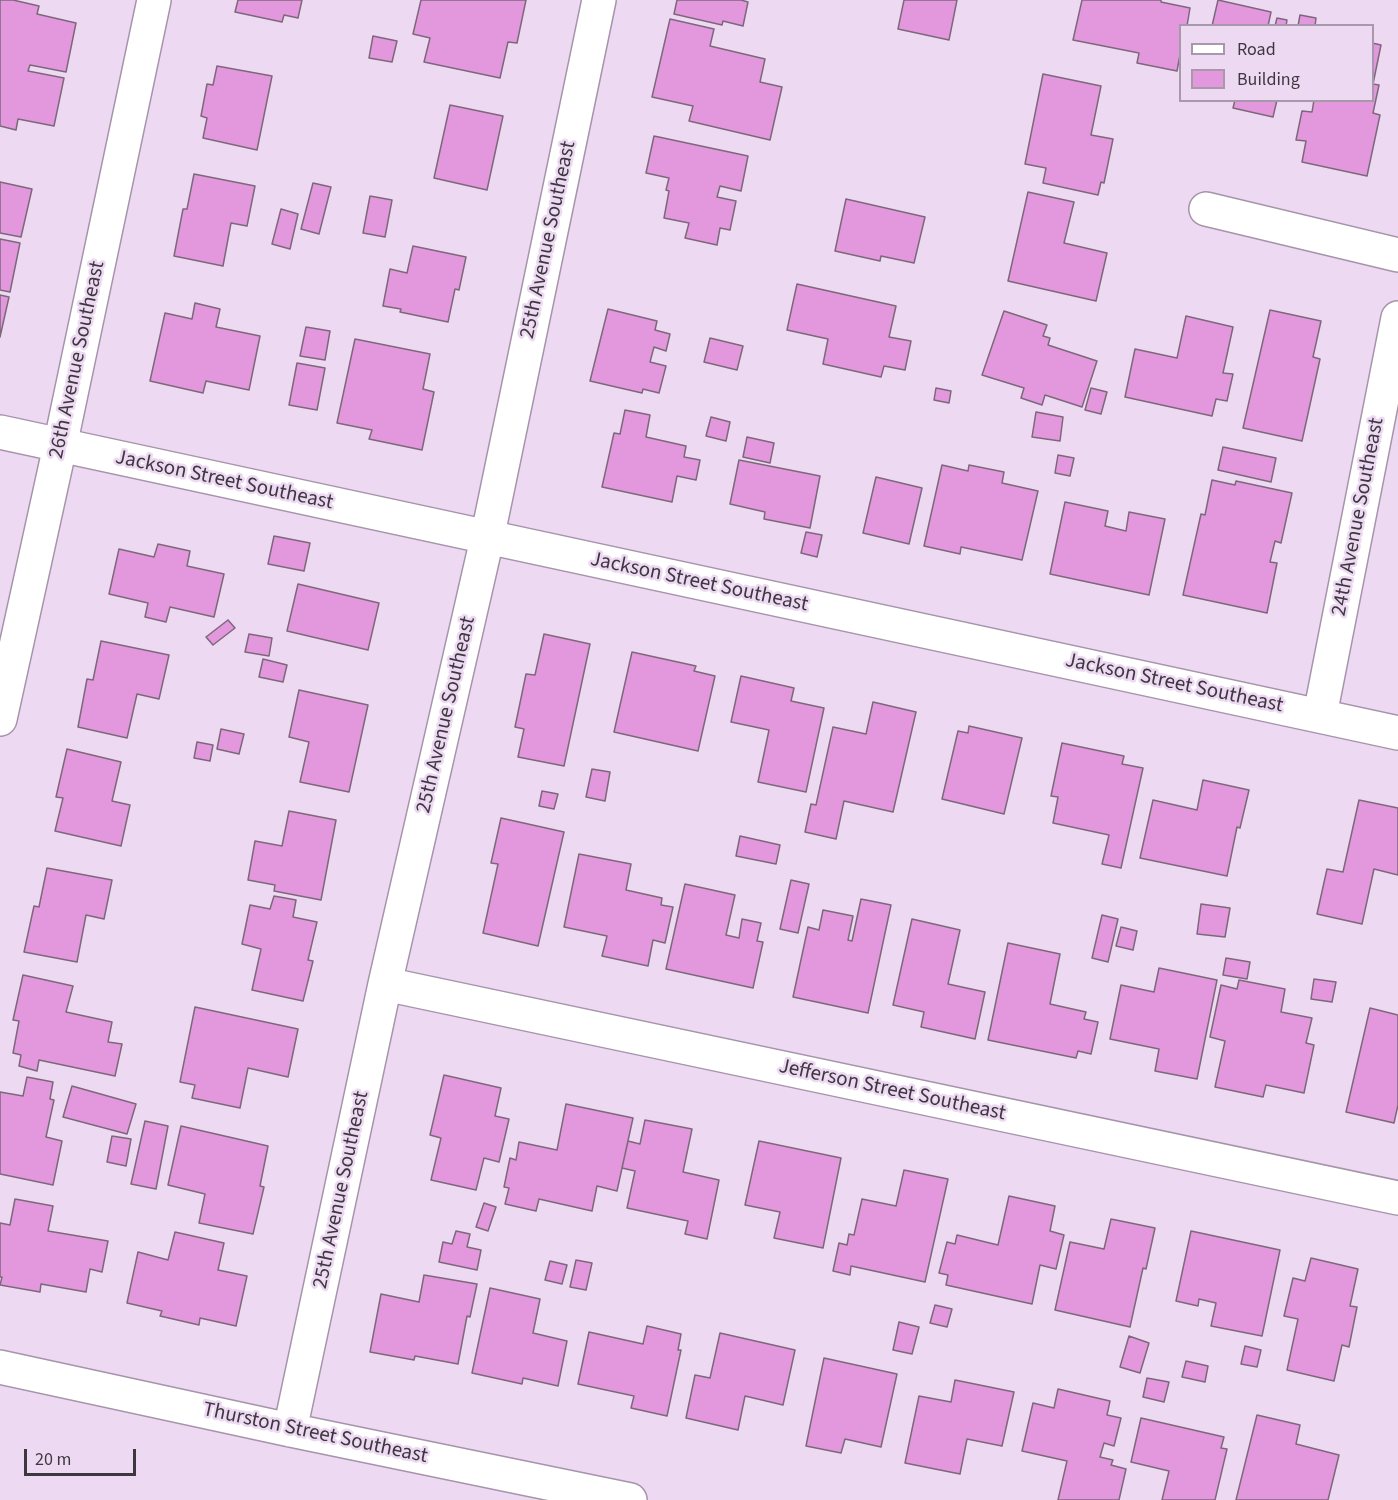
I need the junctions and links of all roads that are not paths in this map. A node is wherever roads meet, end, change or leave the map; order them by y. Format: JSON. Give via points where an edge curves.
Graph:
{"nodes":[{"id":1,"x":154,"y":0,"type":"edge"},
{"id":2,"x":599,"y":0,"type":"edge"},
{"id":3,"x":1206,"y":209,"type":"dead end"},
{"id":4,"x":1398,"y":255,"type":"edge"},
{"id":5,"x":1398,"y":318,"type":"edge"},
{"id":6,"x":0,"y":432,"type":"edge"},
{"id":7,"x":60,"y":446,"type":"junction"},
{"id":8,"x":487,"y":539,"type":"junction"},
{"id":9,"x":1320,"y":715,"type":"junction"},
{"id":10,"x":0,"y":719,"type":"edge"},
{"id":11,"x":1398,"y":733,"type":"edge"},
{"id":12,"x":386,"y":984,"type":"junction"},
{"id":13,"x":1398,"y":1198,"type":"edge"},
{"id":14,"x":0,"y":1367,"type":"edge"},
{"id":15,"x":290,"y":1430,"type":"junction"},
{"id":16,"x":630,"y":1500,"type":"edge"}],
"edges":[{"from":1,"to":7,"type":"street","name":"26th Avenue Southeast"},
{"from":2,"to":8,"type":"street","name":"25th Avenue Southeast"},
{"from":3,"to":4,"type":"street"},
{"from":5,"to":9,"type":"street","name":"24th Avenue Southeast"},
{"from":6,"to":7,"type":"street","name":"Jackson Street Southeast"},
{"from":7,"to":8,"type":"street","name":"Jackson Street Southeast"},
{"from":7,"to":10,"type":"street","name":"26th Avenue Southeast"},
{"from":8,"to":9,"type":"street","name":"Jackson Street Southeast"},
{"from":8,"to":12,"type":"street","name":"25th Avenue Southeast"},
{"from":9,"to":11,"type":"street","name":"Jackson Street Southeast"},
{"from":12,"to":13,"type":"street","name":"Jefferson Street Southeast"},
{"from":12,"to":15,"type":"street","name":"25th Avenue Southeast"},
{"from":14,"to":15,"type":"street","name":"Thurston Street Southeast"},
{"from":15,"to":16,"type":"street","name":"Thurston Street Southeast"}]}
